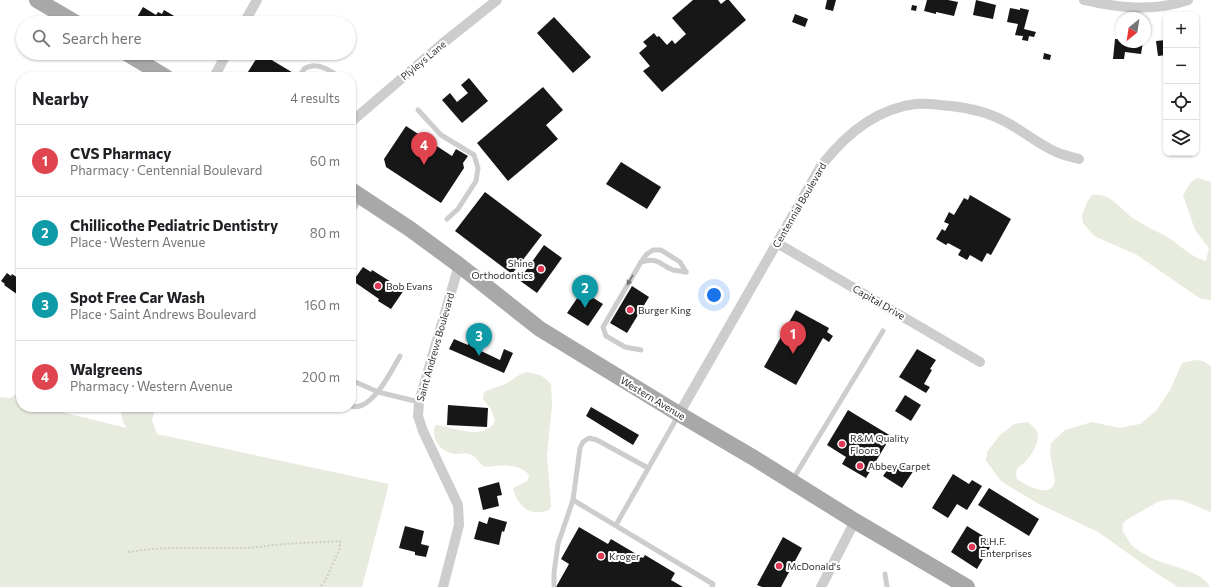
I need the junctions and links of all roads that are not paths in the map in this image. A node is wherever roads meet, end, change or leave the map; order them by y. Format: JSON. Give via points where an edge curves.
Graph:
{"nodes":[{"id":1,"x":257,"y":0,"type":"edge"},
{"id":2,"x":497,"y":0,"type":"edge"},
{"id":3,"x":1084,"y":0,"type":"edge"},
{"id":4,"x":1188,"y":0,"type":"edge"},
{"id":5,"x":46,"y":2,"type":"edge"},
{"id":6,"x":66,"y":16,"type":"edge"},
{"id":7,"x":248,"y":16,"type":"edge"},
{"id":8,"x":138,"y":60,"type":"edge"},
{"id":9,"x":223,"y":60,"type":"edge"},
{"id":10,"x":158,"y":72,"type":"edge"},
{"id":11,"x":217,"y":72,"type":"edge"},
{"id":12,"x":302,"y":72,"type":"edge"},
{"id":13,"x":332,"y":72,"type":"edge"},
{"id":14,"x":418,"y":110,"type":"dead end"},
{"id":15,"x":356,"y":118,"type":"edge"},
{"id":16,"x":1079,"y":159,"type":"dead end"},
{"id":17,"x":356,"y":193,"type":"edge"},
{"id":18,"x":447,"y":219,"type":"dead end"},
{"id":19,"x":777,"y":243,"type":"junction"},
{"id":20,"x":641,"y":262,"type":"junction"},
{"id":21,"x":459,"y":265,"type":"junction"},
{"id":22,"x":884,"y":330,"type":"dead end"},
{"id":23,"x":641,"y":350,"type":"dead end"},
{"id":24,"x":400,"y":356,"type":"dead end"},
{"id":25,"x":980,"y":362,"type":"dead end"},
{"id":26,"x":356,"y":382,"type":"edge"},
{"id":27,"x":378,"y":392,"type":"junction"},
{"id":28,"x":419,"y":402,"type":"junction"},
{"id":29,"x":356,"y":407,"type":"edge"},
{"id":30,"x":678,"y":414,"type":"junction"},
{"id":31,"x":648,"y":468,"type":"junction"},
{"id":32,"x":792,"y":482,"type":"junction"},
{"id":33,"x":573,"y":500,"type":"junction"},
{"id":34,"x":855,"y":521,"type":"junction"},
{"id":35,"x":616,"y":525,"type":"junction"},
{"id":36,"x":885,"y":574,"type":"dead end"},
{"id":37,"x":443,"y":587,"type":"edge"},
{"id":38,"x":554,"y":587,"type":"edge"},
{"id":39,"x":712,"y":587,"type":"edge"},
{"id":40,"x":820,"y":587,"type":"edge"},
{"id":41,"x":887,"y":587,"type":"edge"},
{"id":42,"x":967,"y":587,"type":"edge"}],
"edges":[{"from":1,"to":7,"type":"street"},
{"from":2,"to":15,"type":"street","name":"Plyleys Lane"},
{"from":3,"to":4,"type":"street","via":[[1105,5],[1145,8],[1173,5]]},
{"from":5,"to":6,"type":"main road"},
{"from":8,"to":10,"type":"main road"},
{"from":9,"to":11,"type":"street"},
{"from":12,"to":13,"type":"lane","via":[[306,67],[316,65]]},
{"from":14,"to":18,"type":"lane","via":[[441,135],[474,155],[478,168],[476,181],[458,210]]},
{"from":16,"to":19,"type":"street","name":"Centennial Boulevard","via":[[1056,152],[1006,122],[986,114],[961,107],[939,105],[916,104],[901,107],[874,116],[834,148]]},
{"from":17,"to":21,"type":"main road","name":"Western Avenue"},
{"from":19,"to":25,"type":"street","name":"Capital Drive"},
{"from":19,"to":30,"type":"street","name":"Centennial Boulevard"},
{"from":20,"to":20,"type":"lane","via":[[653,250],[661,250],[680,262],[686,272],[674,270],[656,260]]},
{"from":20,"to":23,"type":"lane","one_way":true,"via":[[603,327],[606,336],[625,347]]},
{"from":21,"to":28,"type":"street","name":"Saint Andrews Boulevard"},
{"from":21,"to":30,"type":"main road","name":"Western Avenue","via":[[540,329]]},
{"from":22,"to":32,"type":"lane"},
{"from":24,"to":27,"type":"lane"},
{"from":26,"to":27,"type":"lane"},
{"from":27,"to":28,"type":"lane"},
{"from":27,"to":29,"type":"lane","via":[[362,406]]},
{"from":28,"to":37,"type":"street","name":"Saint Andrews Boulevard","via":[[418,416],[423,431],[458,505],[459,524]]},
{"from":30,"to":31,"type":"lane"},
{"from":30,"to":32,"type":"main road","name":"Western Avenue"},
{"from":31,"to":33,"type":"lane","via":[[589,438],[580,448]]},
{"from":31,"to":35,"type":"lane"},
{"from":32,"to":34,"type":"main road","name":"Western Avenue"},
{"from":33,"to":35,"type":"lane"},
{"from":33,"to":38,"type":"lane","via":[[558,544]]},
{"from":34,"to":40,"type":"street"},
{"from":34,"to":42,"type":"main road","name":"Western Avenue"},
{"from":35,"to":39,"type":"lane","via":[[712,584]]},
{"from":36,"to":41,"type":"lane"}]}
